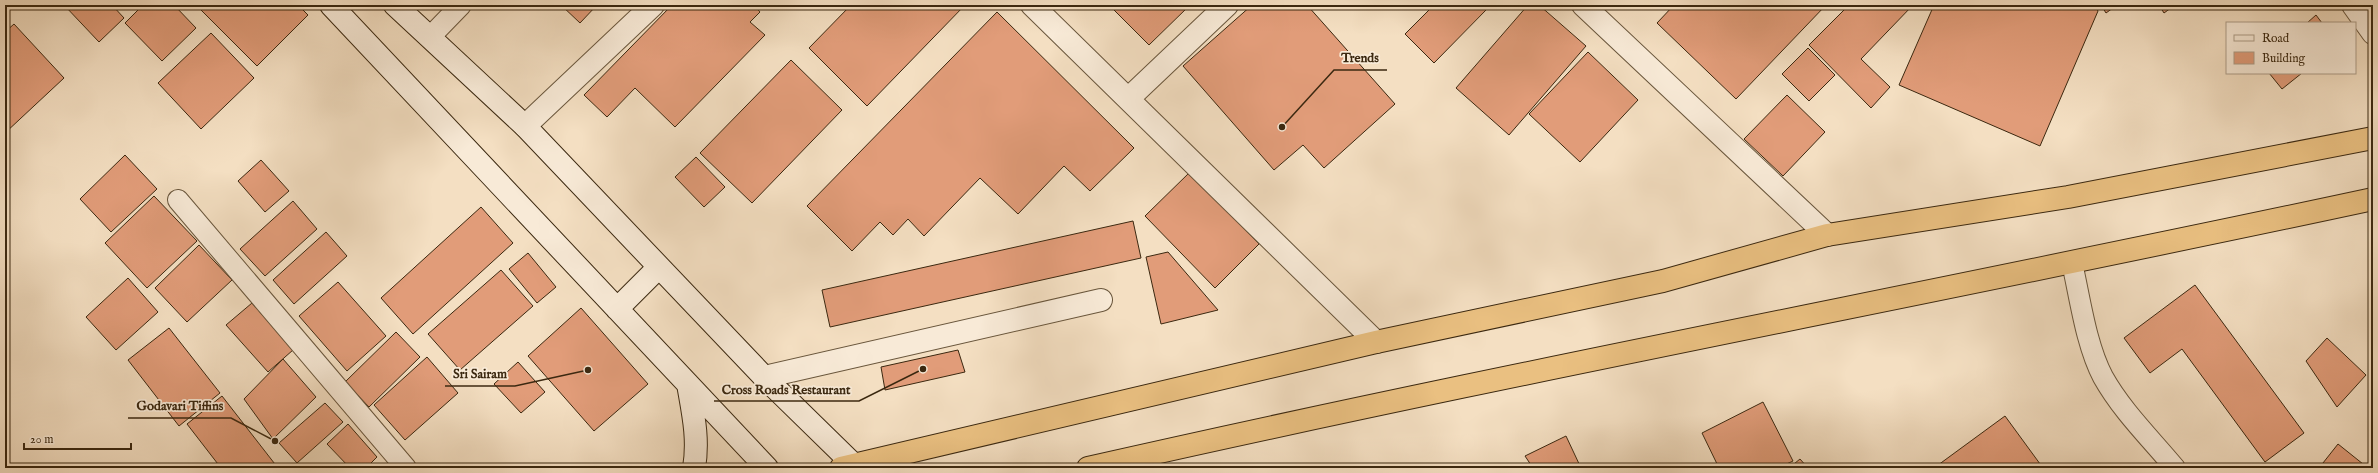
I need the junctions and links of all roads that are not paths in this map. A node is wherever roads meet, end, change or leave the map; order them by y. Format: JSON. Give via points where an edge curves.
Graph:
{"nodes":[{"id":1,"x":331,"y":5,"type":"edge"},
{"id":2,"x":395,"y":5,"type":"edge"},
{"id":3,"x":461,"y":5,"type":"edge"},
{"id":4,"x":653,"y":5,"type":"edge"},
{"id":5,"x":1032,"y":5,"type":"edge"},
{"id":6,"x":1227,"y":5,"type":"edge"},
{"id":7,"x":1583,"y":5,"type":"edge"},
{"id":8,"x":2353,"y":5,"type":"edge"},
{"id":9,"x":2373,"y":33,"type":"edge"},
{"id":10,"x":430,"y":37,"type":"junction"},
{"id":11,"x":1128,"y":99,"type":"junction"},
{"id":12,"x":525,"y":126,"type":"junction"},
{"id":13,"x":2373,"y":138,"type":"edge"},
{"id":14,"x":2373,"y":199,"type":"edge"},
{"id":15,"x":178,"y":200,"type":"dead end"},
{"id":16,"x":1827,"y":235,"type":"junction"},
{"id":17,"x":2072,"y":263,"type":"junction"},
{"id":18,"x":659,"y":267,"type":"junction"},
{"id":19,"x":1101,"y":300,"type":"dead end"},
{"id":20,"x":617,"y":309,"type":"junction"},
{"id":21,"x":1376,"y":342,"type":"junction"},
{"id":22,"x":764,"y":377,"type":"junction"},
{"id":23,"x":688,"y":384,"type":"junction"},
{"id":24,"x":848,"y":467,"type":"edge"},
{"id":25,"x":406,"y":468,"type":"edge"},
{"id":26,"x":694,"y":468,"type":"edge"},
{"id":27,"x":767,"y":468,"type":"edge"},
{"id":28,"x":1088,"y":468,"type":"edge"},
{"id":29,"x":2175,"y":468,"type":"edge"}],
"edges":[{"from":1,"to":20,"type":"street"},
{"from":2,"to":10,"type":"street"},
{"from":3,"to":10,"type":"lane"},
{"from":4,"to":12,"type":"street"},
{"from":5,"to":11,"type":"street"},
{"from":6,"to":11,"type":"street"},
{"from":7,"to":16,"type":"street"},
{"from":8,"to":9,"type":"street"},
{"from":10,"to":12,"type":"street"},
{"from":11,"to":21,"type":"street"},
{"from":12,"to":18,"type":"street"},
{"from":13,"to":16,"type":"highway","via":[[2068,197]]},
{"from":14,"to":17,"type":"highway"},
{"from":15,"to":25,"type":"lane"},
{"from":16,"to":21,"type":"highway","via":[[1663,281]]},
{"from":17,"to":28,"type":"highway","via":[[1312,417]]},
{"from":17,"to":29,"type":"lane","via":[[2094,353],[2103,376],[2120,403]]},
{"from":18,"to":20,"type":"street"},
{"from":18,"to":22,"type":"street"},
{"from":19,"to":22,"type":"street"},
{"from":20,"to":23,"type":"street"},
{"from":21,"to":24,"type":"highway"},
{"from":22,"to":24,"type":"street"},
{"from":23,"to":26,"type":"street","via":[[698,448]]},
{"from":23,"to":27,"type":"street"}]}
